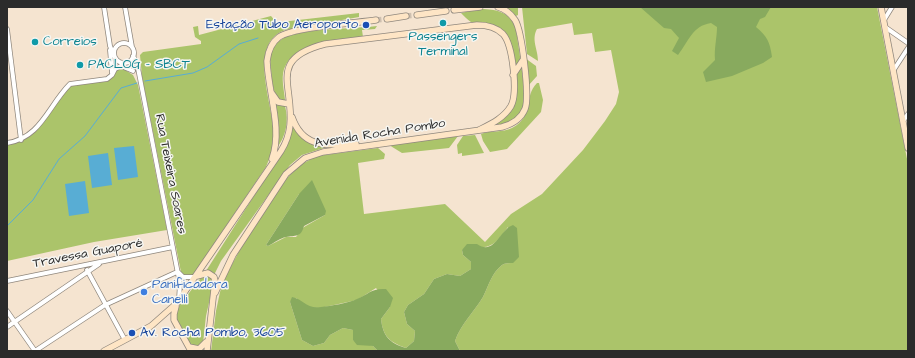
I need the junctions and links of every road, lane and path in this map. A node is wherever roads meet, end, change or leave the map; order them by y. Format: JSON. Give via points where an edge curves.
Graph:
{"nodes":[{"id":1,"x":104,"y":7,"type":"edge"},
{"id":2,"x":125,"y":7,"type":"edge"},
{"id":3,"x":480,"y":7,"type":"edge"},
{"id":4,"x":498,"y":7,"type":"edge"},
{"id":5,"x":881,"y":7,"type":"edge"},
{"id":6,"x":892,"y":7,"type":"edge"},
{"id":7,"x":454,"y":10,"type":"dead end"},
{"id":8,"x":446,"y":11,"type":"dead end"},
{"id":9,"x":417,"y":15,"type":"tunnel mouth"},
{"id":10,"x":406,"y":16,"type":"tunnel mouth"},
{"id":11,"x":387,"y":19,"type":"tunnel mouth"},
{"id":12,"x":376,"y":20,"type":"tunnel mouth"},
{"id":13,"x":884,"y":24,"type":"junction"},
{"id":14,"x":7,"y":29,"type":"edge"},
{"id":15,"x":908,"y":43,"type":"edge"},
{"id":16,"x":110,"y":46,"type":"junction"},
{"id":17,"x":132,"y":47,"type":"junction"},
{"id":18,"x":908,"y":48,"type":"edge"},
{"id":19,"x":133,"y":56,"type":"junction"},
{"id":20,"x":115,"y":57,"type":"junction"},
{"id":21,"x":523,"y":60,"type":"junction"},
{"id":22,"x":122,"y":62,"type":"junction"},
{"id":23,"x":133,"y":71,"type":"junction"},
{"id":24,"x":893,"y":71,"type":"junction"},
{"id":25,"x":112,"y":73,"type":"junction"},
{"id":26,"x":513,"y":75,"type":"junction"},
{"id":27,"x":140,"y":80,"type":"junction"},
{"id":28,"x":270,"y":90,"type":"junction"},
{"id":29,"x":289,"y":104,"type":"junction"},
{"id":30,"x":290,"y":113,"type":"junction"},
{"id":31,"x":908,"y":114,"type":"edge"},
{"id":32,"x":903,"y":122,"type":"junction"},
{"id":33,"x":479,"y":130,"type":"junction"},
{"id":34,"x":21,"y":140,"type":"junction"},
{"id":35,"x":7,"y":143,"type":"edge"},
{"id":36,"x":380,"y":143,"type":"junction"},
{"id":37,"x":908,"y":148,"type":"edge"},
{"id":38,"x":265,"y":172,"type":"junction"},
{"id":39,"x":173,"y":247,"type":"junction"},
{"id":40,"x":88,"y":267,"type":"junction"},
{"id":41,"x":177,"y":272,"type":"junction"},
{"id":42,"x":197,"y":276,"type":"junction"},
{"id":43,"x":7,"y":281,"type":"edge"},
{"id":44,"x":215,"y":293,"type":"junction"},
{"id":45,"x":177,"y":303,"type":"junction"},
{"id":46,"x":105,"y":305,"type":"junction"},
{"id":47,"x":7,"y":311,"type":"edge"},
{"id":48,"x":14,"y":322,"type":"junction"},
{"id":49,"x":7,"y":327,"type":"edge"},
{"id":50,"x":125,"y":340,"type":"junction"},
{"id":51,"x":207,"y":340,"type":"junction"},
{"id":52,"x":190,"y":349,"type":"edge"},
{"id":53,"x":35,"y":351,"type":"edge"},
{"id":54,"x":104,"y":351,"type":"edge"},
{"id":55,"x":207,"y":351,"type":"edge"}],
"edges":[{"from":1,"to":16,"type":"street"},
{"from":2,"to":17,"type":"street"},
{"from":3,"to":7,"type":"main road"},
{"from":4,"to":21,"type":"main road","name":"Avenida Rocha Pombo","via":[[508,12],[516,22]]},
{"from":5,"to":13,"type":"main road"},
{"from":6,"to":13,"type":"street"},
{"from":8,"to":9,"type":"main road"},
{"from":10,"to":11,"type":"main road"},
{"from":12,"to":28,"type":"main road","name":"Avenida Rocha Pombo","via":[[280,36],[267,56]]},
{"from":13,"to":15,"type":"street"},
{"from":13,"to":24,"type":"main road"},
{"from":14,"to":34,"type":"street"},
{"from":16,"to":20,"type":"street"},
{"from":16,"to":25,"type":"street"},
{"from":17,"to":19,"type":"street"},
{"from":17,"to":20,"type":"street","via":[[127,43],[121,43],[114,50]]},
{"from":18,"to":24,"type":"street"},
{"from":19,"to":22,"type":"street"},
{"from":19,"to":27,"type":"street","name":"Rua Teixeira Soares"},
{"from":20,"to":22,"type":"street"},
{"from":21,"to":26,"type":"main road"},
{"from":21,"to":33,"type":"main road","name":"Avenida Rocha Pombo","via":[[528,98],[522,115],[508,125]]},
{"from":22,"to":23,"type":"street","name":"Rua Teixeira Soares"},
{"from":23,"to":25,"type":"street","via":[[121,66]]},
{"from":23,"to":27,"type":"street","name":"Rua Teixeira Soares"},
{"from":24,"to":32,"type":"main road"},
{"from":25,"to":34,"type":"street","via":[[107,79],[70,84],[36,128]]},
{"from":26,"to":29,"type":"main road","name":"Avenida Rocha Pombo","via":[[506,39],[498,30],[488,26],[477,25],[325,44],[303,53],[289,67],[286,81]]},
{"from":26,"to":33,"type":"main road","name":"Avenida Rocha Pombo","via":[[514,95],[510,107],[500,118]]},
{"from":27,"to":39,"type":"street","name":"Rua Teixeira Soares"},
{"from":28,"to":29,"type":"main road","via":[[278,102]]},
{"from":28,"to":38,"type":"main road","name":"Avenida Rocha Pombo","via":[[276,139],[274,153]]},
{"from":29,"to":30,"type":"main road","name":"Avenida Rocha Pombo"},
{"from":30,"to":36,"type":"main road","via":[[299,132],[318,144]]},
{"from":30,"to":38,"type":"main road","name":"Avenida Rocha Pombo","via":[[288,138]]},
{"from":31,"to":32,"type":"street"},
{"from":32,"to":37,"type":"main road"},
{"from":33,"to":36,"type":"main road","name":"Avenida Rocha Pombo"},
{"from":34,"to":35,"type":"street"},
{"from":36,"to":44,"type":"main road","name":"Avenida Rocha Pombo","via":[[317,153],[295,165],[282,179],[233,254]]},
{"from":38,"to":42,"type":"main road","name":"Avenida Rocha Pombo"},
{"from":39,"to":40,"type":"street","name":"Travessa Guaporé","via":[[104,261]]},
{"from":39,"to":41,"type":"street","name":"Rua Teixeira Soares"},
{"from":40,"to":43,"type":"street","name":"Travessa Guaporé"},
{"from":40,"to":46,"type":"street"},
{"from":40,"to":48,"type":"street"},
{"from":41,"to":42,"type":"street","via":[[188,278]]},
{"from":41,"to":45,"type":"street","name":"Rua Teixeira Soares","via":[[180,288]]},
{"from":41,"to":46,"type":"street"},
{"from":42,"to":44,"type":"main road","via":[[206,273],[212,275]]},
{"from":42,"to":45,"type":"main road","name":"Avenida Rocha Pombo"},
{"from":44,"to":51,"type":"main road"},
{"from":45,"to":50,"type":"main road","name":"Avenida Rocha Pombo","via":[[151,326]]},
{"from":45,"to":52,"type":"main road","name":"Rua Teixeira Soares","via":[[174,320]]},
{"from":46,"to":50,"type":"street"},
{"from":46,"to":53,"type":"street"},
{"from":47,"to":48,"type":"street"},
{"from":48,"to":49,"type":"street"},
{"from":48,"to":53,"type":"street"},
{"from":50,"to":54,"type":"main road","name":"Avenida Rocha Pombo"},
{"from":51,"to":52,"type":"main road","via":[[200,349]]},
{"from":51,"to":55,"type":"main road"}]}
